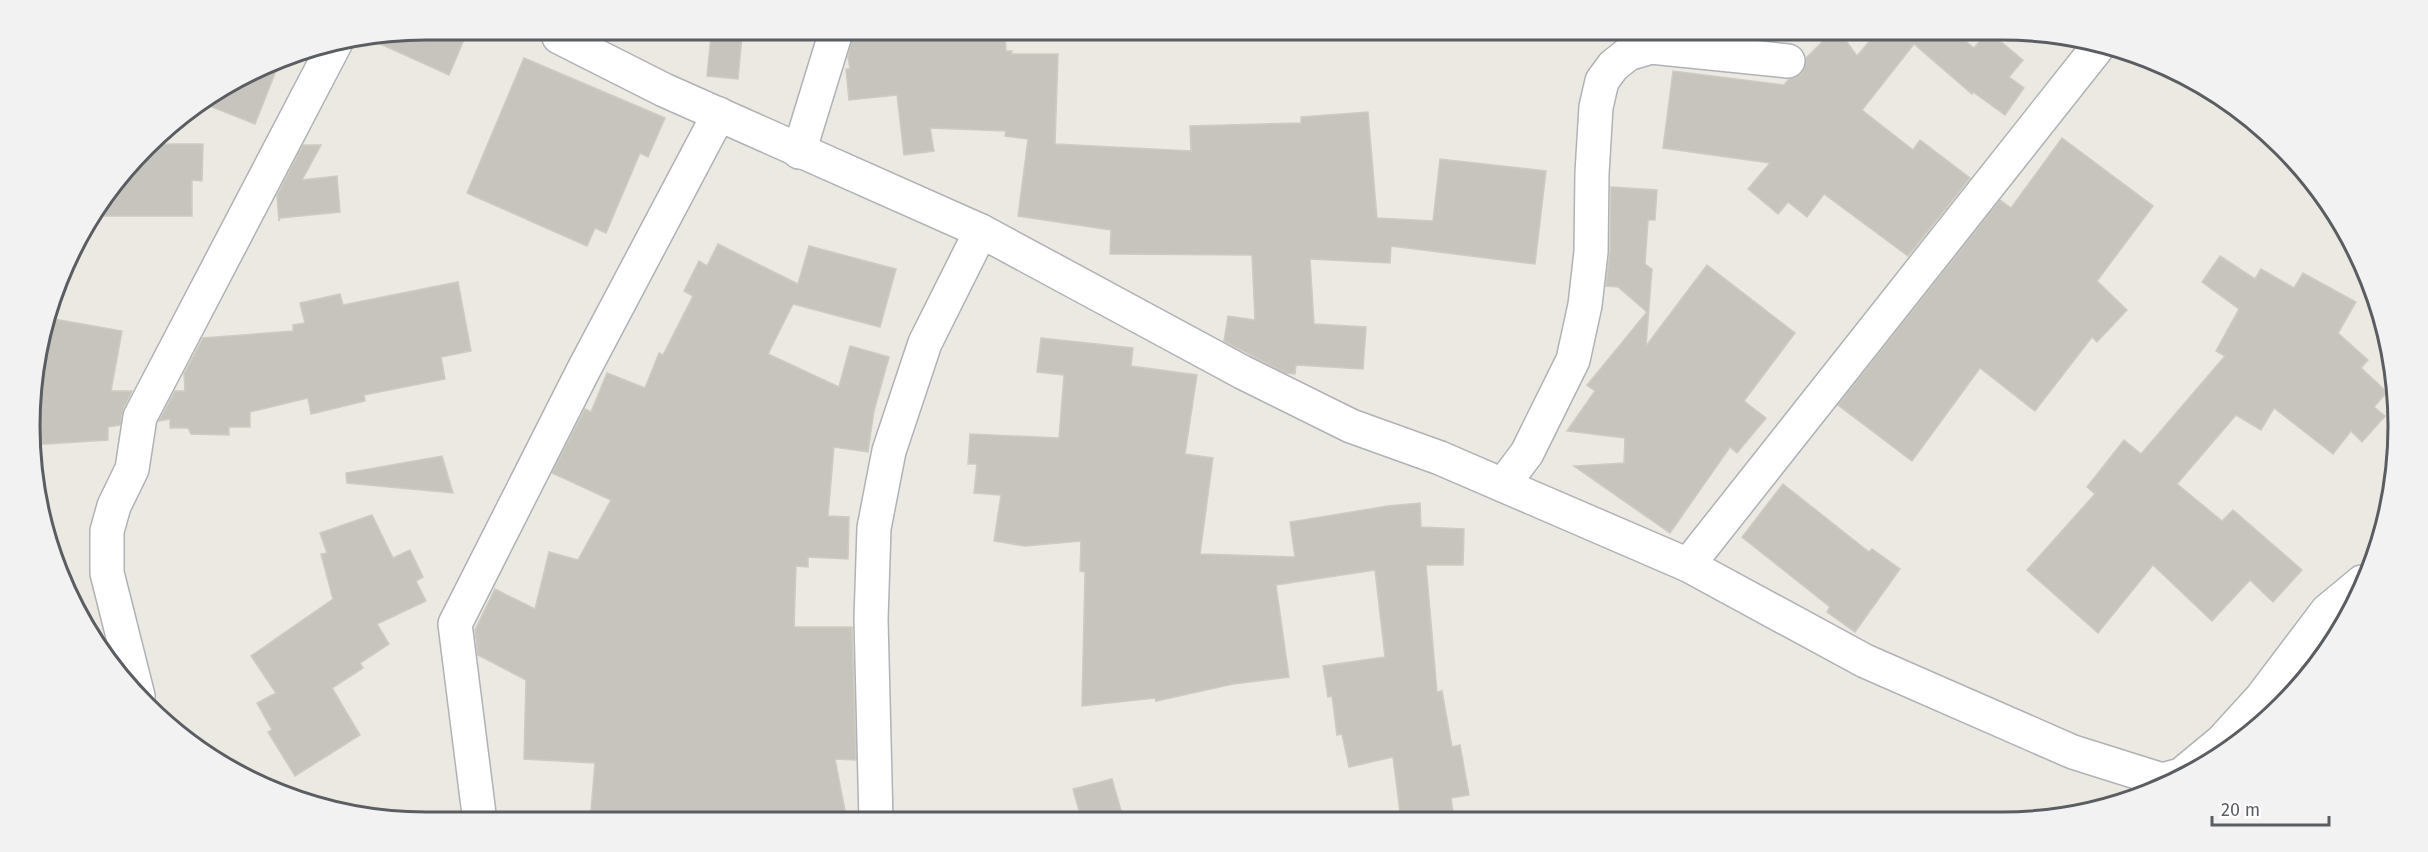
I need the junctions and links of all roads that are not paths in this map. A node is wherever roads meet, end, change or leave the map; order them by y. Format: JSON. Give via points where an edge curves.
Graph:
{"nodes":[{"id":1,"x":565,"y":40,"type":"edge"},
{"id":2,"x":833,"y":40,"type":"edge"},
{"id":3,"x":2094,"y":52,"type":"edge"},
{"id":4,"x":330,"y":53,"type":"edge"},
{"id":5,"x":1788,"y":61,"type":"dead end"},
{"id":6,"x":719,"y":114,"type":"junction"},
{"id":7,"x":799,"y":152,"type":"junction"},
{"id":8,"x":981,"y":231,"type":"junction"},
{"id":9,"x":1503,"y":485,"type":"junction"},
{"id":10,"x":1688,"y":565,"type":"junction"},
{"id":11,"x":2350,"y":592,"type":"edge"},
{"id":12,"x":133,"y":677,"type":"edge"},
{"id":13,"x":2213,"y":749,"type":"edge"},
{"id":14,"x":2158,"y":779,"type":"edge"},
{"id":15,"x":479,"y":812,"type":"edge"},
{"id":16,"x":876,"y":812,"type":"edge"}],
"edges":[{"from":1,"to":6,"type":"street"},
{"from":2,"to":7,"type":"street"},
{"from":3,"to":10,"type":"street"},
{"from":4,"to":12,"type":"street","via":[[140,417],[132,469],[107,531],[107,573]]},
{"from":5,"to":9,"type":"street","via":[[1651,47],[1628,54],[1602,81],[1596,107],[1591,252],[1573,360],[1527,453]]},
{"from":6,"to":7,"type":"street"},
{"from":6,"to":15,"type":"street","via":[[455,624]]},
{"from":7,"to":8,"type":"street"},
{"from":8,"to":9,"type":"street","via":[[1331,416]]},
{"from":8,"to":16,"type":"street","via":[[925,343],[889,451],[874,528],[871,619]]},
{"from":9,"to":10,"type":"street"},
{"from":10,"to":14,"type":"street","via":[[1865,661],[2073,752]]},
{"from":11,"to":13,"type":"street","via":[[2327,611],[2262,697]]}]}
